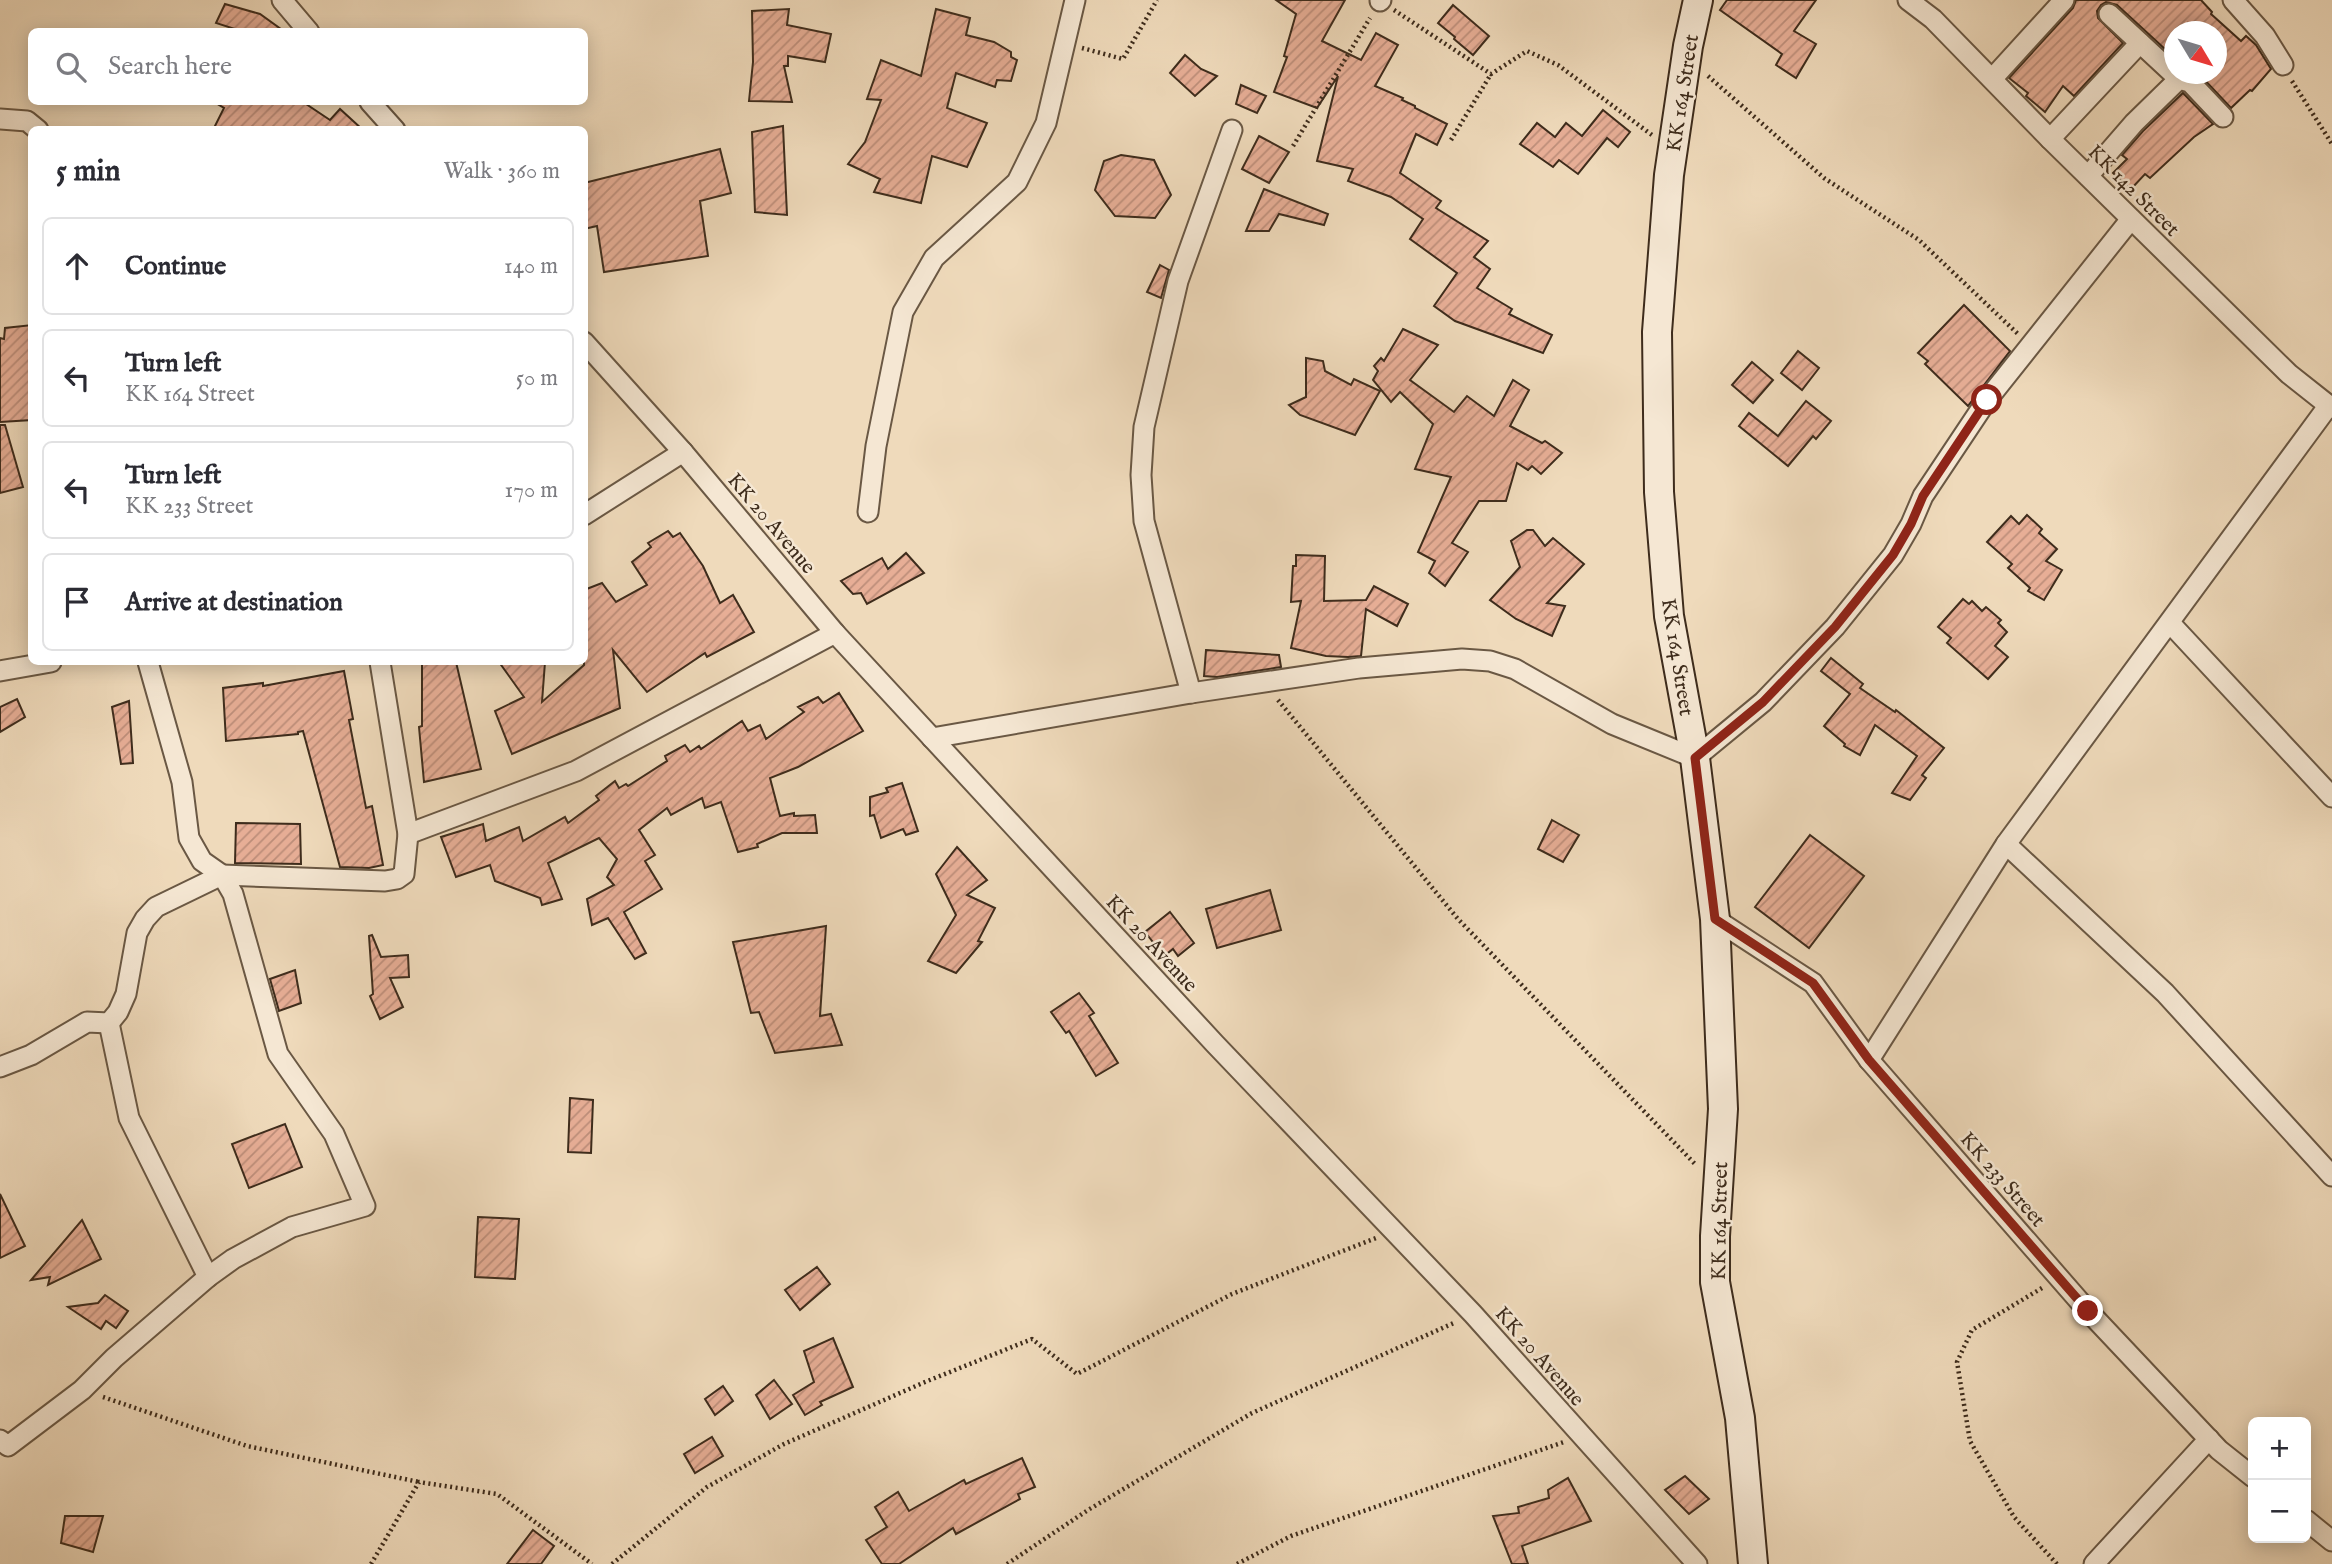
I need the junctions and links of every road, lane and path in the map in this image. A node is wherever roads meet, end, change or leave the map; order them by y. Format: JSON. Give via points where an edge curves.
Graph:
{"nodes":[{"id":1,"x":282,"y":0,"type":"edge"},
{"id":2,"x":1075,"y":0,"type":"edge"},
{"id":3,"x":1157,"y":0,"type":"edge"},
{"id":4,"x":1380,"y":0,"type":"edge"},
{"id":5,"x":1698,"y":0,"type":"edge"},
{"id":6,"x":1908,"y":0,"type":"edge"},
{"id":7,"x":2064,"y":0,"type":"edge"},
{"id":8,"x":2233,"y":0,"type":"edge"},
{"id":9,"x":2109,"y":14,"type":"dead end"},
{"id":10,"x":306,"y":28,"type":"edge"},
{"id":11,"x":1064,"y":43,"type":"junction"},
{"id":12,"x":2140,"y":43,"type":"junction"},
{"id":13,"x":1687,"y":57,"type":"junction"},
{"id":14,"x":2164,"y":65,"type":"edge"},
{"id":15,"x":2283,"y":65,"type":"joint"},
{"id":16,"x":1491,"y":74,"type":"junction"},
{"id":17,"x":1992,"y":79,"type":"junction"},
{"id":18,"x":2174,"y":84,"type":"edge"},
{"id":19,"x":2192,"y":84,"type":"edge"},
{"id":20,"x":373,"y":105,"type":"edge"},
{"id":21,"x":2223,"y":117,"type":"dead end"},
{"id":22,"x":0,"y":119,"type":"edge"},
{"id":23,"x":33,"y":126,"type":"edge"},
{"id":24,"x":391,"y":126,"type":"edge"},
{"id":25,"x":1232,"y":130,"type":"dead end"},
{"id":26,"x":2050,"y":139,"type":"junction"},
{"id":27,"x":1451,"y":140,"type":"dead end"},
{"id":28,"x":2332,"y":144,"type":"edge"},
{"id":29,"x":1293,"y":146,"type":"dead end"},
{"id":30,"x":1672,"y":150,"type":"junction"},
{"id":31,"x":2088,"y":176,"type":"junction"},
{"id":32,"x":2131,"y":219,"type":"junction"},
{"id":33,"x":588,"y":346,"type":"edge"},
{"id":34,"x":2030,"y":346,"type":"junction"},
{"id":35,"x":2331,"y":406,"type":"edge"},
{"id":36,"x":683,"y":452,"type":"junction"},
{"id":37,"x":588,"y":512,"type":"edge"},
{"id":38,"x":868,"y":512,"type":"dead end"},
{"id":39,"x":2170,"y":623,"type":"junction"},
{"id":40,"x":835,"y":632,"type":"junction"},
{"id":41,"x":34,"y":665,"type":"edge"},
{"id":42,"x":149,"y":665,"type":"edge"},
{"id":43,"x":380,"y":665,"type":"edge"},
{"id":44,"x":0,"y":671,"type":"edge"},
{"id":45,"x":1263,"y":682,"type":"junction"},
{"id":46,"x":1191,"y":693,"type":"junction"},
{"id":47,"x":932,"y":738,"type":"junction"},
{"id":48,"x":1695,"y":758,"type":"junction"},
{"id":49,"x":2332,"y":797,"type":"edge"},
{"id":50,"x":408,"y":834,"type":"junction"},
{"id":51,"x":2006,"y":844,"type":"junction"},
{"id":52,"x":222,"y":875,"type":"junction"},
{"id":53,"x":1715,"y":919,"type":"junction"},
{"id":54,"x":109,"y":1023,"type":"junction"},
{"id":55,"x":1869,"y":1060,"type":"junction"},
{"id":56,"x":0,"y":1067,"type":"edge"},
{"id":57,"x":2332,"y":1176,"type":"edge"},
{"id":58,"x":1718,"y":1187,"type":"junction"},
{"id":59,"x":1394,"y":1231,"type":"junction"},
{"id":60,"x":208,"y":1277,"type":"junction"},
{"id":61,"x":2060,"y":1278,"type":"junction"},
{"id":62,"x":1473,"y":1314,"type":"junction"},
{"id":63,"x":82,"y":1390,"type":"junction"},
{"id":64,"x":1581,"y":1436,"type":"junction"},
{"id":65,"x":2209,"y":1439,"type":"junction"},
{"id":66,"x":0,"y":1440,"type":"edge"},
{"id":67,"x":2248,"y":1473,"type":"edge"},
{"id":68,"x":419,"y":1482,"type":"junction"},
{"id":69,"x":2311,"y":1524,"type":"edge"},
{"id":70,"x":2332,"y":1541,"type":"edge"},
{"id":71,"x":371,"y":1564,"type":"edge"},
{"id":72,"x":592,"y":1564,"type":"edge"},
{"id":73,"x":612,"y":1564,"type":"edge"},
{"id":74,"x":1007,"y":1564,"type":"edge"},
{"id":75,"x":1237,"y":1564,"type":"edge"},
{"id":76,"x":1697,"y":1564,"type":"edge"},
{"id":77,"x":1753,"y":1564,"type":"edge"},
{"id":78,"x":2057,"y":1564,"type":"edge"},
{"id":79,"x":2094,"y":1564,"type":"edge"}],
"edges":[{"from":1,"to":10,"type":"street"},
{"from":2,"to":11,"type":"street"},
{"from":3,"to":11,"type":"path","via":[[1123,59]]},
{"from":4,"to":16,"type":"path"},
{"from":4,"to":29,"type":"path"},
{"from":5,"to":13,"type":"main road","name":"KK 164 Street"},
{"from":6,"to":17,"type":"street","name":"KK 142 Street"},
{"from":7,"to":17,"type":"street"},
{"from":8,"to":15,"type":"street"},
{"from":9,"to":12,"type":"street"},
{"from":11,"to":38,"type":"street","via":[[1046,123],[1017,182],[934,258],[903,312]]},
{"from":12,"to":14,"type":"street"},
{"from":12,"to":26,"type":"street"},
{"from":13,"to":30,"type":"main road","name":"KK 164 Street"},
{"from":13,"to":34,"type":"path","via":[[1824,177],[1919,240]]},
{"from":15,"to":28,"type":"path"},
{"from":16,"to":27,"type":"path"},
{"from":16,"to":30,"type":"path","via":[[1527,51],[1558,65]]},
{"from":17,"to":26,"type":"street","name":"KK 142 Street"},
{"from":18,"to":31,"type":"street"},
{"from":19,"to":21,"type":"street"},
{"from":20,"to":24,"type":"street"},
{"from":22,"to":23,"type":"street","via":[[27,121]]},
{"from":25,"to":46,"type":"street","via":[[1178,281],[1143,439],[1144,521]]},
{"from":26,"to":31,"type":"street","name":"KK 142 Street"},
{"from":30,"to":48,"type":"main road","name":"KK 164 Street","via":[[1657,332],[1660,492],[1669,616]]},
{"from":31,"to":32,"type":"street","name":"KK 142 Street"},
{"from":32,"to":34,"type":"street"},
{"from":32,"to":35,"type":"street","name":"KK 142 Street","via":[[2289,374]]},
{"from":33,"to":36,"type":"street","name":"KK 20 Avenue"},
{"from":34,"to":48,"type":"street","via":[[1937,473],[1893,555],[1835,627],[1763,702]]},
{"from":35,"to":39,"type":"street"},
{"from":36,"to":37,"type":"street"},
{"from":36,"to":40,"type":"street","name":"KK 20 Avenue"},
{"from":39,"to":49,"type":"street"},
{"from":39,"to":51,"type":"street"},
{"from":40,"to":47,"type":"street","name":"KK 20 Avenue"},
{"from":40,"to":50,"type":"street","via":[[576,771]]},
{"from":41,"to":44,"type":"street"},
{"from":42,"to":52,"type":"street","via":[[182,782],[189,838],[202,861]]},
{"from":43,"to":50,"type":"street"},
{"from":45,"to":46,"type":"street"},
{"from":45,"to":48,"type":"street","via":[[1462,659],[1490,661],[1515,669],[1612,724]]},
{"from":45,"to":58,"type":"path","via":[[1458,919]]},
{"from":46,"to":47,"type":"street"},
{"from":47,"to":59,"type":"street","name":"KK 20 Avenue"},
{"from":48,"to":53,"type":"main road","name":"KK 164 Street"},
{"from":50,"to":52,"type":"street","via":[[404,874],[397,879]]},
{"from":51,"to":55,"type":"street"},
{"from":51,"to":57,"type":"street","via":[[2165,993]]},
{"from":52,"to":54,"type":"street","via":[[156,907],[145,919],[137,933],[126,994]]},
{"from":52,"to":60,"type":"street","via":[[233,894],[278,1054],[334,1134],[365,1206],[292,1227]]},
{"from":53,"to":55,"type":"street","name":"KK 233 Street","via":[[1813,983]]},
{"from":53,"to":58,"type":"main road","name":"KK 164 Street","via":[[1723,1109]]},
{"from":54,"to":56,"type":"street","via":[[87,1022],[31,1055]]},
{"from":54,"to":60,"type":"street","via":[[129,1118]]},
{"from":55,"to":61,"type":"street","name":"KK 233 Street"},
{"from":58,"to":77,"type":"main road","name":"KK 164 Street","via":[[1715,1282],[1740,1418]]},
{"from":59,"to":62,"type":"street","name":"KK 20 Avenue"},
{"from":59,"to":73,"type":"path","via":[[1233,1294],[1077,1374],[1032,1339],[925,1382],[784,1444],[707,1488]]},
{"from":60,"to":63,"type":"street"},
{"from":61,"to":65,"type":"street","name":"KK 233 Street"},
{"from":61,"to":78,"type":"path","via":[[1972,1330],[1957,1362],[1969,1441],[2014,1517]]},
{"from":62,"to":64,"type":"street","name":"KK 20 Avenue"},
{"from":62,"to":74,"type":"path","via":[[1252,1413]]},
{"from":63,"to":66,"type":"street","via":[[8,1446]]},
{"from":63,"to":68,"type":"path","via":[[247,1446]]},
{"from":64,"to":75,"type":"path","via":[[1291,1536]]},
{"from":64,"to":76,"type":"street","name":"KK 20 Avenue"},
{"from":65,"to":67,"type":"street","name":"KK 233 Street"},
{"from":65,"to":79,"type":"street"},
{"from":68,"to":71,"type":"path"},
{"from":68,"to":72,"type":"path","via":[[497,1494]]},
{"from":69,"to":70,"type":"street"}]}
